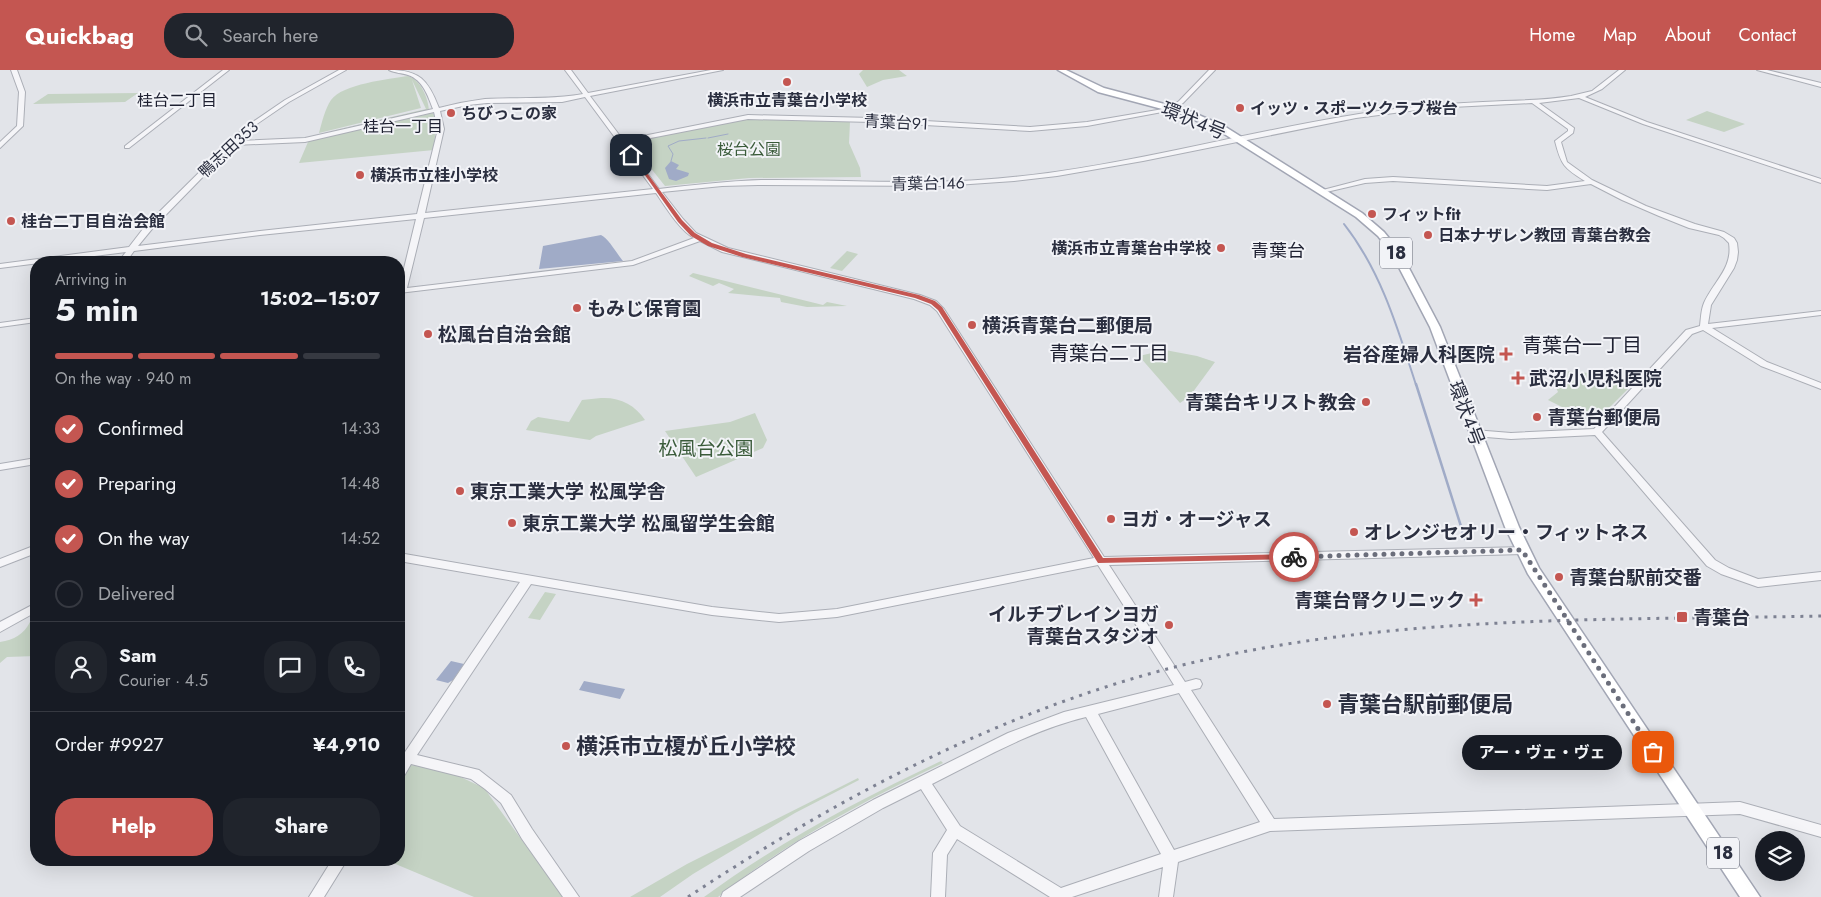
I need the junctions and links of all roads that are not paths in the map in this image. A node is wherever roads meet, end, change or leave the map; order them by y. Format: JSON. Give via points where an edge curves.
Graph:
{"nodes":[{"id":1,"x":14,"y":70,"type":"edge"},
{"id":2,"x":226,"y":70,"type":"edge"},
{"id":3,"x":343,"y":70,"type":"edge"},
{"id":4,"x":392,"y":70,"type":"edge"},
{"id":5,"x":568,"y":70,"type":"edge"},
{"id":6,"x":720,"y":70,"type":"edge"},
{"id":7,"x":1061,"y":70,"type":"edge"},
{"id":8,"x":1212,"y":70,"type":"edge"},
{"id":9,"x":1622,"y":70,"type":"edge"},
{"id":10,"x":1760,"y":70,"type":"edge"},
{"id":11,"x":1821,"y":85,"type":"edge"},
{"id":12,"x":586,"y":96,"type":"junction"},
{"id":13,"x":1581,"y":97,"type":"junction"},
{"id":14,"x":1534,"y":102,"type":"junction"},
{"id":15,"x":1171,"y":109,"type":"junction"},
{"id":16,"x":436,"y":110,"type":"junction"},
{"id":17,"x":1239,"y":139,"type":"junction"},
{"id":18,"x":231,"y":142,"type":"junction"},
{"id":19,"x":621,"y":142,"type":"junction"},
{"id":20,"x":0,"y":146,"type":"edge"},
{"id":21,"x":127,"y":147,"type":"dead end"},
{"id":22,"x":1821,"y":180,"type":"edge"},
{"id":23,"x":1594,"y":182,"type":"junction"},
{"id":24,"x":659,"y":190,"type":"junction"},
{"id":25,"x":1322,"y":191,"type":"junction"},
{"id":26,"x":422,"y":216,"type":"junction"},
{"id":27,"x":699,"y":239,"type":"junction"},
{"id":28,"x":131,"y":249,"type":"junction"},
{"id":29,"x":77,"y":256,"type":"edge"},
{"id":30,"x":126,"y":256,"type":"edge"},
{"id":31,"x":30,"y":262,"type":"edge"},
{"id":32,"x":0,"y":266,"type":"edge"},
{"id":33,"x":405,"y":277,"type":"edge"},
{"id":34,"x":405,"y":291,"type":"edge"},
{"id":35,"x":1821,"y":313,"type":"edge"},
{"id":36,"x":30,"y":321,"type":"edge"},
{"id":37,"x":0,"y":325,"type":"edge"},
{"id":38,"x":1704,"y":327,"type":"junction"},
{"id":39,"x":1821,"y":386,"type":"edge"},
{"id":40,"x":1597,"y":432,"type":"junction"},
{"id":41,"x":1474,"y":433,"type":"junction"},
{"id":42,"x":30,"y":462,"type":"edge"},
{"id":43,"x":0,"y":467,"type":"edge"},
{"id":44,"x":1522,"y":550,"type":"junction"},
{"id":45,"x":30,"y":551,"type":"edge"},
{"id":46,"x":405,"y":558,"type":"edge"},
{"id":47,"x":1101,"y":561,"type":"junction"},
{"id":48,"x":0,"y":563,"type":"edge"},
{"id":49,"x":1821,"y":576,"type":"edge"},
{"id":50,"x":528,"y":580,"type":"junction"},
{"id":51,"x":30,"y":610,"type":"edge"},
{"id":52,"x":0,"y":628,"type":"edge"},
{"id":53,"x":1196,"y":684,"type":"dead end"},
{"id":54,"x":1182,"y":687,"type":"junction"},
{"id":55,"x":1089,"y":710,"type":"junction"},
{"id":56,"x":408,"y":758,"type":"junction"},
{"id":57,"x":405,"y":763,"type":"edge"},
{"id":58,"x":924,"y":780,"type":"junction"},
{"id":59,"x":1693,"y":811,"type":"junction"},
{"id":60,"x":1270,"y":825,"type":"junction"},
{"id":61,"x":955,"y":830,"type":"junction"},
{"id":62,"x":1821,"y":831,"type":"edge"},
{"id":63,"x":1170,"y":858,"type":"junction"},
{"id":64,"x":336,"y":866,"type":"edge"},
{"id":65,"x":1060,"y":896,"type":"edge"},
{"id":66,"x":316,"y":897,"type":"edge"},
{"id":67,"x":572,"y":897,"type":"edge"},
{"id":68,"x":728,"y":897,"type":"edge"},
{"id":69,"x":938,"y":897,"type":"edge"},
{"id":70,"x":1166,"y":897,"type":"edge"},
{"id":71,"x":1751,"y":897,"type":"edge"}],
"edges":[{"from":1,"to":20,"type":"street","via":[[21,86],[20,126]]},
{"from":2,"to":21,"type":"street"},
{"from":3,"to":18,"type":"street","name":"鴨志田353","number":"鴨志田353","via":[[278,106]]},
{"from":4,"to":16,"type":"street","via":[[417,76]]},
{"from":5,"to":12,"type":"street"},
{"from":6,"to":12,"type":"street"},
{"from":7,"to":15,"type":"main road","name":"環状4号","number":"18","via":[[1101,90]]},
{"from":8,"to":15,"type":"street"},
{"from":9,"to":13,"type":"street","via":[[1601,89]]},
{"from":10,"to":11,"type":"street"},
{"from":12,"to":16,"type":"street","via":[[554,101],[479,101]]},
{"from":12,"to":19,"type":"street"},
{"from":13,"to":14,"type":"street","name":"青葉台146"},
{"from":13,"to":22,"type":"street","via":[[1644,123]]},
{"from":14,"to":17,"type":"street","name":"青葉台146","via":[[1424,107],[1356,116]]},
{"from":14,"to":23,"type":"street","via":[[1569,126],[1571,132],[1558,141],[1564,161]]},
{"from":15,"to":17,"type":"main road","name":"環状4号","number":"18","via":[[1207,121]]},
{"from":15,"to":19,"type":"street","name":"青葉台91","via":[[1087,124],[1030,129],[748,117]]},
{"from":16,"to":18,"type":"street","via":[[305,140]]},
{"from":16,"to":26,"type":"street","via":[[441,136]]},
{"from":17,"to":24,"type":"street","name":"青葉台146","via":[[1073,171],[994,181],[906,185],[757,182]]},
{"from":17,"to":25,"type":"main road","name":"環状4号","number":"18"},
{"from":18,"to":28,"type":"street","name":"鴨志田353","number":"鴨志田353"},
{"from":19,"to":24,"type":"street"},
{"from":23,"to":25,"type":"street","via":[[1547,188],[1393,179]]},
{"from":23,"to":38,"type":"street","via":[[1640,206],[1695,227],[1720,232],[1734,242],[1733,261],[1707,305]]},
{"from":24,"to":26,"type":"street","name":"青葉台146"},
{"from":24,"to":27,"type":"street","via":[[680,221]]},
{"from":25,"to":41,"type":"main road","name":"環状4号","number":"18","via":[[1366,220],[1391,246],[1435,327]]},
{"from":26,"to":28,"type":"street","name":"青葉台146"},
{"from":26,"to":33,"type":"street"},
{"from":27,"to":34,"type":"street","via":[[633,264]]},
{"from":27,"to":47,"type":"street","via":[[744,256],[933,303],[950,322]]},
{"from":28,"to":29,"type":"street","name":"青葉台146"},
{"from":28,"to":30,"type":"street","name":"鴨志田353"},
{"from":31,"to":32,"type":"street","name":"青葉台146"},
{"from":35,"to":38,"type":"street"},
{"from":36,"to":37,"type":"street"},
{"from":38,"to":39,"type":"street","via":[[1764,364]]},
{"from":38,"to":40,"type":"street","via":[[1689,332]]},
{"from":40,"to":41,"type":"street","via":[[1511,436]]},
{"from":40,"to":49,"type":"street","via":[[1711,563],[1758,583]]},
{"from":41,"to":44,"type":"main road","name":"環状4号","number":"18"},
{"from":42,"to":43,"type":"street"},
{"from":44,"to":47,"type":"street"},
{"from":44,"to":59,"type":"main road","name":"環状4号","number":"18"},
{"from":45,"to":48,"type":"street"},
{"from":46,"to":50,"type":"street"},
{"from":47,"to":50,"type":"street","via":[[836,613],[799,617],[738,615]]},
{"from":47,"to":54,"type":"street"},
{"from":50,"to":56,"type":"street"},
{"from":51,"to":52,"type":"street"},
{"from":53,"to":54,"type":"street"},
{"from":54,"to":55,"type":"street"},
{"from":54,"to":60,"type":"street"},
{"from":55,"to":58,"type":"street","via":[[1013,736]]},
{"from":55,"to":63,"type":"street"},
{"from":56,"to":57,"type":"street"},
{"from":56,"to":67,"type":"street","via":[[474,774],[490,785],[506,799]]},
{"from":58,"to":61,"type":"street"},
{"from":58,"to":68,"type":"street","via":[[804,846]]},
{"from":59,"to":60,"type":"street"},
{"from":59,"to":62,"type":"street","via":[[1740,808]]},
{"from":59,"to":71,"type":"main road","name":"環状4号","number":"18"},
{"from":60,"to":63,"type":"street"},
{"from":61,"to":65,"type":"street"},
{"from":61,"to":69,"type":"street","via":[[940,853]]},
{"from":63,"to":65,"type":"street"},
{"from":63,"to":70,"type":"street"},
{"from":64,"to":66,"type":"street"}]}
